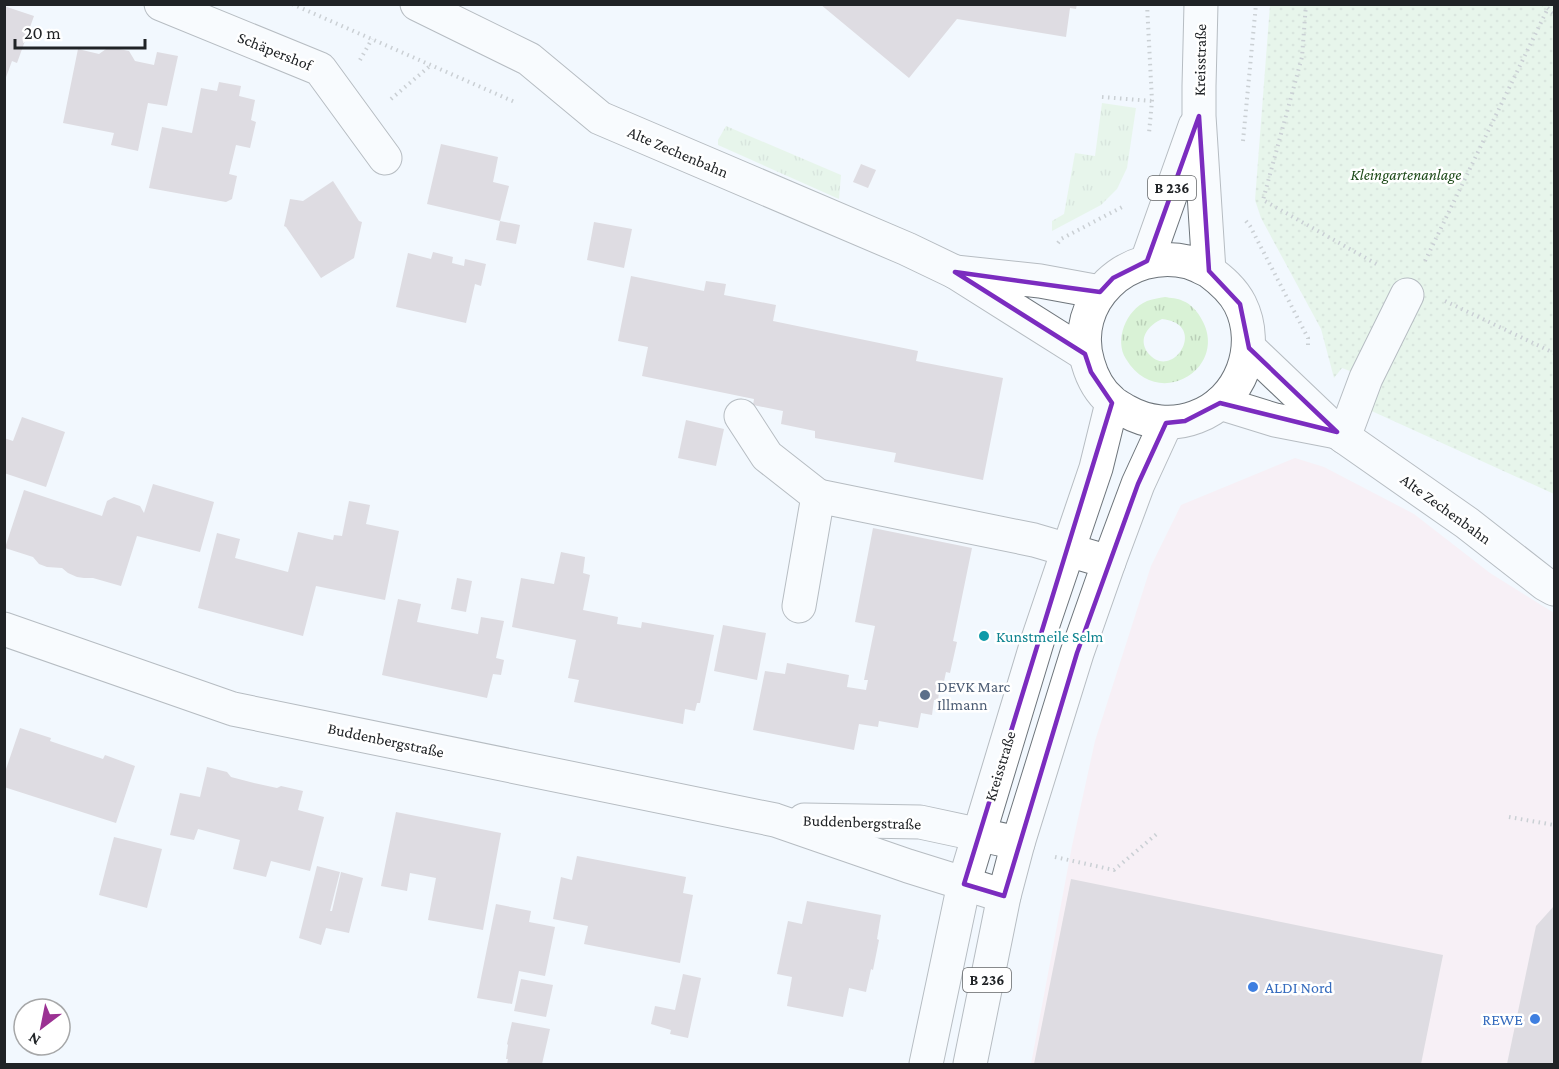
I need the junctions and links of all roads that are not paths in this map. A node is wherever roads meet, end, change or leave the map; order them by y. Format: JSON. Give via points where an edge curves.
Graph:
{"nodes":[{"id":1,"x":160,"y":4,"type":"edge"},
{"id":2,"x":417,"y":4,"type":"edge"},
{"id":3,"x":1201,"y":4,"type":"edge"},
{"id":4,"x":1199,"y":116,"type":"junction"},
{"id":5,"x":385,"y":158,"type":"dead end"},
{"id":6,"x":1147,"y":261,"type":"junction"},
{"id":7,"x":1209,"y":271,"type":"junction"},
{"id":8,"x":955,"y":272,"type":"junction"},
{"id":9,"x":1100,"y":292,"type":"junction"},
{"id":10,"x":1407,"y":295,"type":"dead end"},
{"id":11,"x":1249,"y":348,"type":"junction"},
{"id":12,"x":1085,"y":354,"type":"junction"},
{"id":13,"x":1112,"y":403,"type":"junction"},
{"id":14,"x":1220,"y":403,"type":"junction"},
{"id":15,"x":741,"y":416,"type":"dead end"},
{"id":16,"x":1166,"y":423,"type":"junction"},
{"id":17,"x":1341,"y":434,"type":"junction"},
{"id":18,"x":818,"y":496,"type":"junction"},
{"id":19,"x":1069,"y":550,"type":"junction"},
{"id":20,"x":1109,"y":562,"type":"junction"},
{"id":21,"x":1554,"y":589,"type":"edge"},
{"id":22,"x":799,"y":606,"type":"dead end"},
{"id":23,"x":4,"y":629,"type":"edge"},
{"id":24,"x":775,"y":820,"type":"junction"},
{"id":25,"x":979,"y":834,"type":"junction"},
{"id":26,"x":1018,"y":843,"type":"junction"},
{"id":27,"x":964,"y":884,"type":"junction"},
{"id":28,"x":1004,"y":896,"type":"junction"},
{"id":29,"x":926,"y":1065,"type":"edge"},
{"id":30,"x":970,"y":1065,"type":"edge"}],
"edges":[{"from":1,"to":5,"type":"street","name":"Schäpershof","via":[[320,69]]},
{"from":2,"to":8,"type":"street","name":"Alte Zechenbahn","via":[[530,59],[600,118]]},
{"from":3,"to":4,"type":"street","name":"Kreisstraße","number":"B 236"},
{"from":4,"to":6,"type":"street","name":"Kreisstraße","number":"B 236"},
{"from":4,"to":7,"type":"street","name":"Kreisstraße"},
{"from":6,"to":7,"type":"street","via":[[1190,262]]},
{"from":6,"to":9,"type":"street","via":[[1113,278]]},
{"from":7,"to":11,"type":"street","via":[[1227,285],[1240,304]]},
{"from":8,"to":9,"type":"street","name":"Alte Zechenbahn","via":[[1040,280]]},
{"from":8,"to":12,"type":"street","name":"Alte Zechenbahn"},
{"from":9,"to":12,"type":"street","via":[[1084,332]]},
{"from":10,"to":17,"type":"street"},
{"from":11,"to":14,"type":"street","via":[[1244,369]]},
{"from":11,"to":17,"type":"street","name":"Alte Zechenbahn"},
{"from":12,"to":13,"type":"street","via":[[1099,389]]},
{"from":13,"to":16,"type":"street","via":[[1137,417]]},
{"from":13,"to":19,"type":"street","name":"Kreisstraße"},
{"from":14,"to":16,"type":"street","via":[[1185,421]]},
{"from":14,"to":17,"type":"street","name":"Alte Zechenbahn"},
{"from":15,"to":18,"type":"street","via":[[767,456]]},
{"from":16,"to":20,"type":"street","number":"B 236"},
{"from":17,"to":21,"type":"street","name":"Alte Zechenbahn"},
{"from":18,"to":19,"type":"street"},
{"from":18,"to":22,"type":"street"},
{"from":19,"to":20,"type":"street"},
{"from":19,"to":25,"type":"street","name":"Kreisstraße"},
{"from":20,"to":26,"type":"street","number":"B 236"},
{"from":23,"to":24,"type":"street","name":"Buddenbergstraße","via":[[233,709]]},
{"from":24,"to":25,"type":"street","name":"Buddenbergstraße","via":[[920,822]]},
{"from":24,"to":27,"type":"street","name":"Buddenbergstraße"},
{"from":25,"to":26,"type":"street","name":"Buddenbergstraße"},
{"from":25,"to":27,"type":"street","name":"Kreisstraße"},
{"from":26,"to":28,"type":"street","number":"B 236"},
{"from":27,"to":28,"type":"street","name":"Buddenbergstraße"},
{"from":27,"to":29,"type":"street","name":"Kreisstraße"},
{"from":28,"to":30,"type":"street","number":"B 236"}]}
